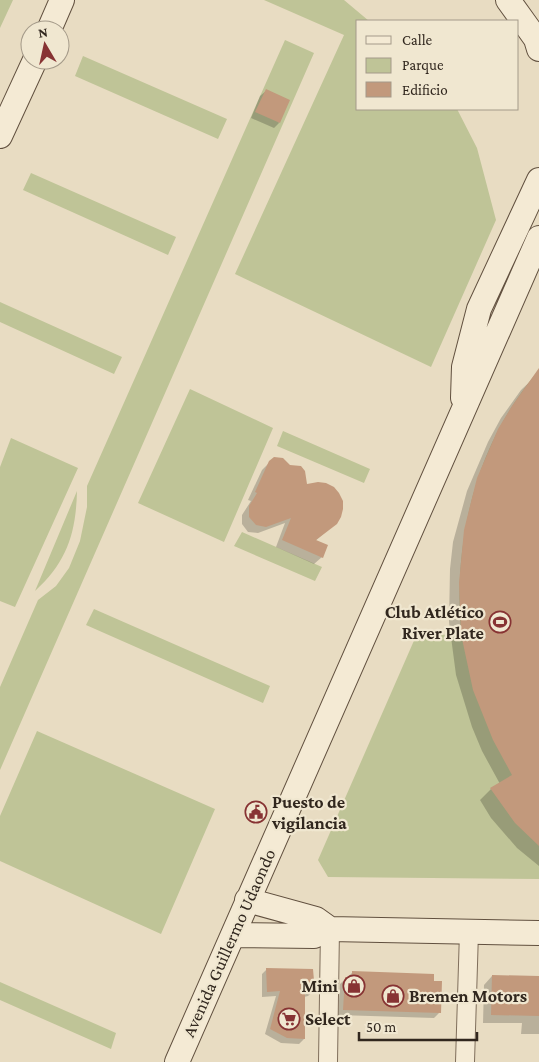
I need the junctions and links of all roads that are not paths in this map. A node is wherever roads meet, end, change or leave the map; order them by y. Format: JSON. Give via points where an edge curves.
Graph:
{"nodes":[{"id":1,"x":62,"y":0,"type":"edge"},
{"id":2,"x":508,"y":0,"type":"edge"},
{"id":3,"x":53,"y":20,"type":"edge"},
{"id":4,"x":539,"y":48,"type":"edge"},
{"id":5,"x":30,"y":70,"type":"edge"},
{"id":6,"x":0,"y":136,"type":"edge"},
{"id":7,"x":539,"y":180,"type":"edge"},
{"id":8,"x":539,"y":238,"type":"edge"},
{"id":9,"x":462,"y":412,"type":"junction"},
{"id":10,"x":248,"y":900,"type":"junction"},
{"id":11,"x":330,"y":929,"type":"junction"},
{"id":12,"x":469,"y":932,"type":"junction"},
{"id":13,"x":539,"y":933,"type":"edge"},
{"id":14,"x":233,"y":935,"type":"junction"},
{"id":15,"x":177,"y":1062,"type":"edge"},
{"id":16,"x":328,"y":1062,"type":"edge"},
{"id":17,"x":464,"y":1062,"type":"edge"}],
"edges":[{"from":1,"to":3,"type":"main road"},
{"from":2,"to":4,"type":"main road"},
{"from":5,"to":6,"type":"main road"},
{"from":7,"to":9,"type":"main road","name":"Avenida Guillermo Udaondo","via":[[479,309],[464,367]]},
{"from":8,"to":9,"type":"main road","name":"Avenida Guillermo Udaondo"},
{"from":9,"to":10,"type":"main road","name":"Avenida Guillermo Udaondo"},
{"from":10,"to":11,"type":"main road","via":[[316,919]]},
{"from":10,"to":14,"type":"main road","name":"Avenida Guillermo Udaondo"},
{"from":11,"to":12,"type":"main road"},
{"from":11,"to":14,"type":"main road","via":[[314,936]]},
{"from":11,"to":16,"type":"street"},
{"from":12,"to":13,"type":"main road"},
{"from":12,"to":17,"type":"street"},
{"from":14,"to":15,"type":"main road","name":"Avenida Guillermo Udaondo"}]}
